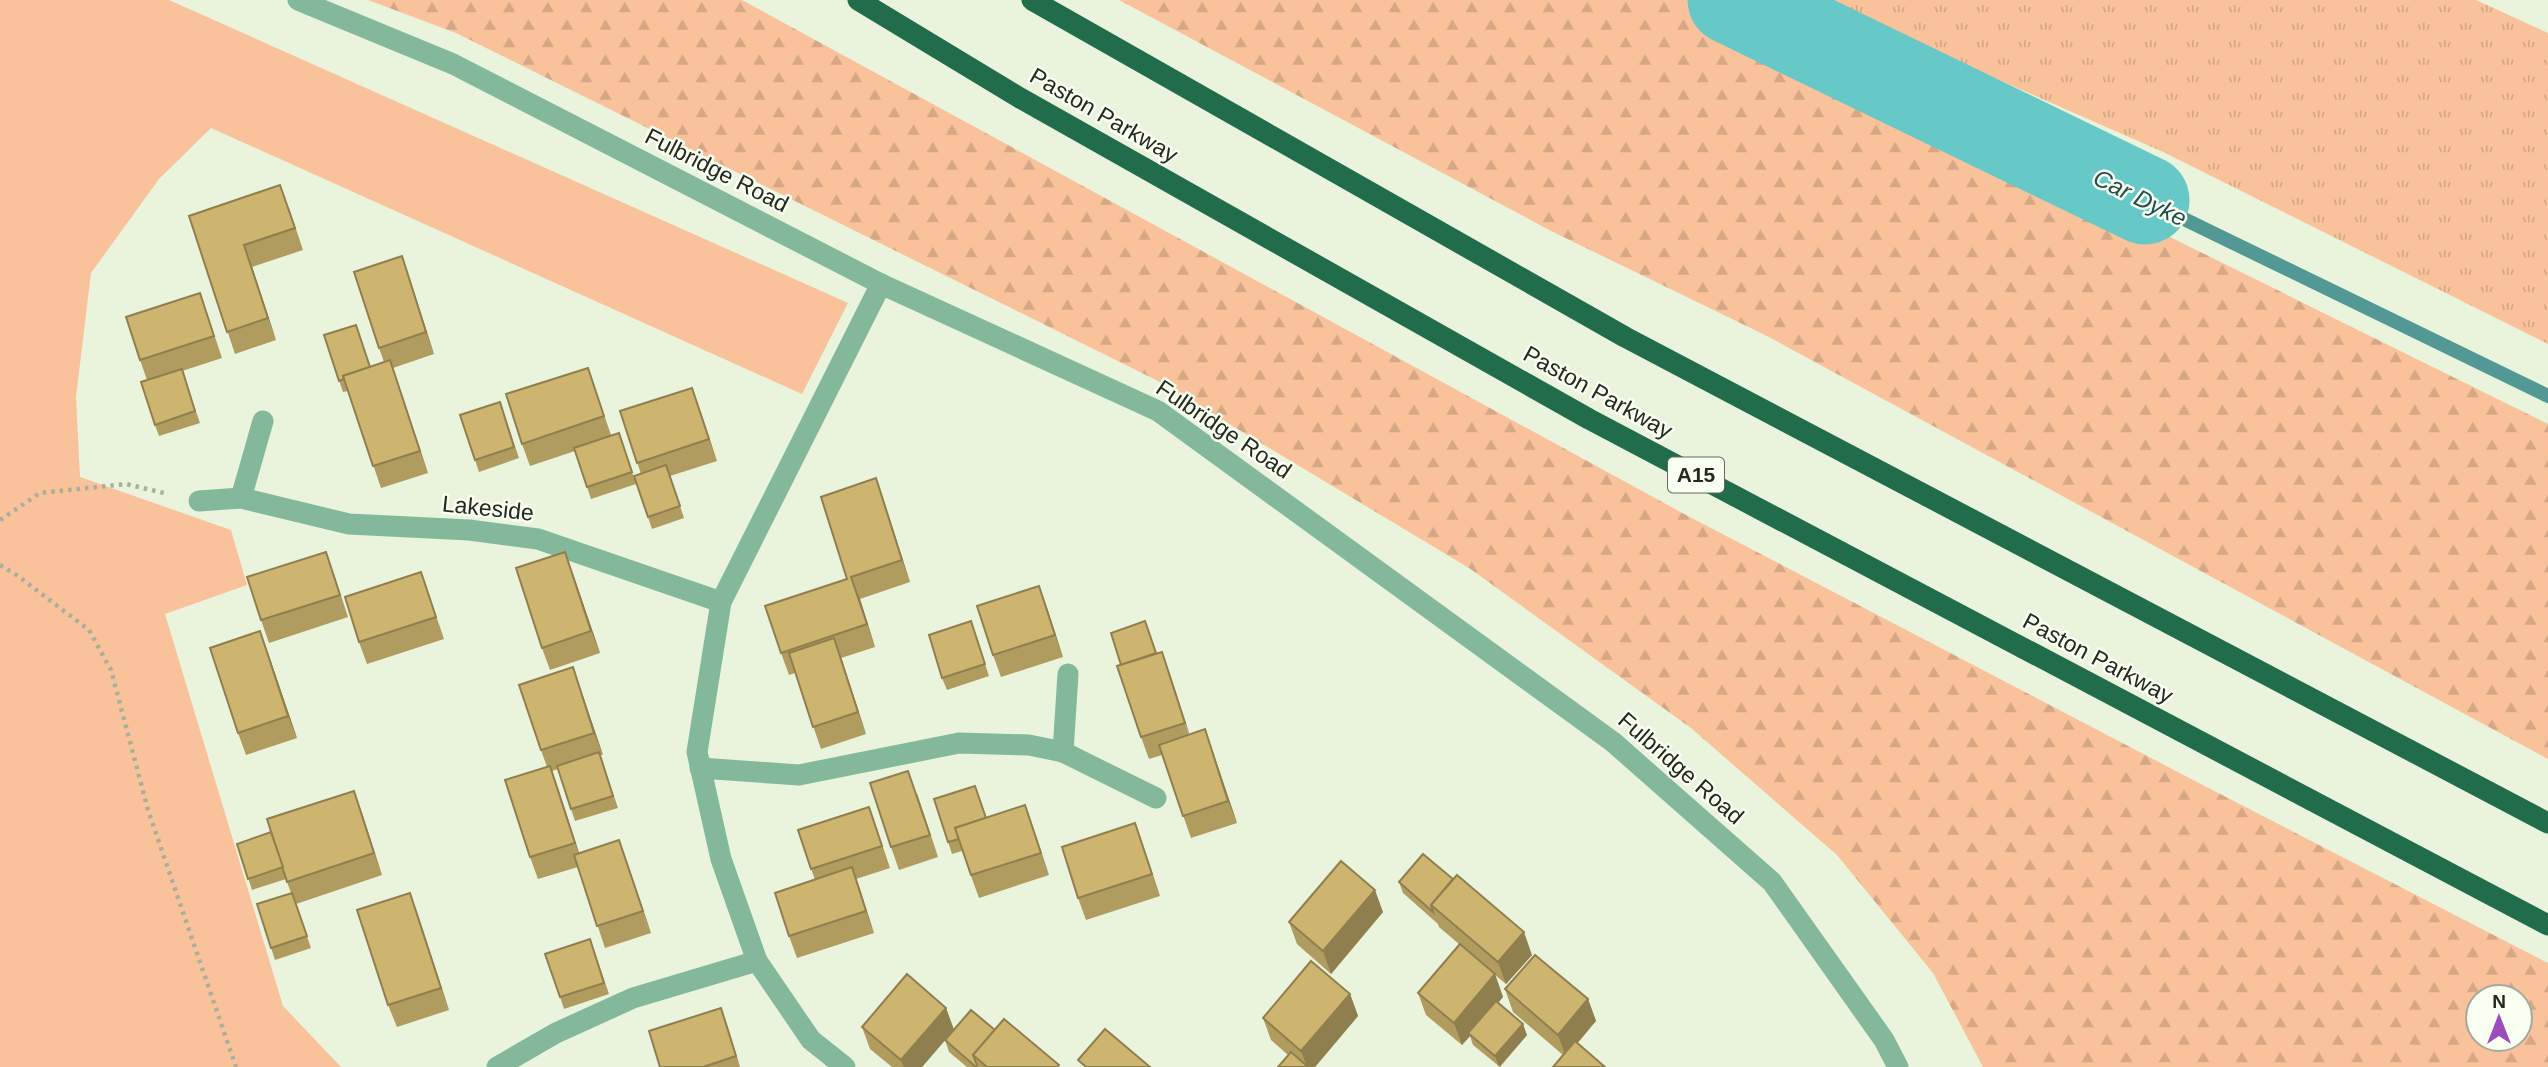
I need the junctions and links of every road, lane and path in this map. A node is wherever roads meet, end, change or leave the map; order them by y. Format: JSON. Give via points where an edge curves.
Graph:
{"nodes":[{"id":1,"x":298,"y":0,"type":"edge"},
{"id":2,"x":858,"y":0,"type":"edge"},
{"id":3,"x":1032,"y":0,"type":"edge"},
{"id":4,"x":881,"y":284,"type":"junction"},
{"id":5,"x":263,"y":421,"type":"dead end"},
{"id":6,"x":241,"y":498,"type":"junction"},
{"id":7,"x":199,"y":501,"type":"joint"},
{"id":8,"x":0,"y":520,"type":"edge"},
{"id":9,"x":0,"y":565,"type":"edge"},
{"id":10,"x":721,"y":602,"type":"junction"},
{"id":11,"x":1068,"y":674,"type":"dead end"},
{"id":12,"x":1063,"y":751,"type":"junction"},
{"id":13,"x":701,"y":768,"type":"junction"},
{"id":14,"x":1156,"y":798,"type":"dead end"},
{"id":15,"x":2548,"y":823,"type":"edge"},
{"id":16,"x":2548,"y":925,"type":"edge"},
{"id":17,"x":757,"y":961,"type":"junction"},
{"id":18,"x":236,"y":1067,"type":"edge"},
{"id":19,"x":497,"y":1067,"type":"edge"},
{"id":20,"x":845,"y":1067,"type":"edge"},
{"id":21,"x":1898,"y":1067,"type":"edge"}],
"edges":[{"from":1,"to":4,"type":"street","name":"Fulbridge Road","via":[[453,64]]},
{"from":2,"to":16,"type":"highway","name":"Paston Parkway","number":"A15","via":[[1020,98],[1589,419]]},
{"from":3,"to":15,"type":"highway","via":[[1625,337]]},
{"from":4,"to":10,"type":"street"},
{"from":4,"to":21,"type":"street","name":"Fulbridge Road","via":[[1158,411],[1613,742],[1772,882],[1884,1040]]},
{"from":5,"to":6,"type":"street"},
{"from":6,"to":7,"type":"street","name":"Lakeside"},
{"from":6,"to":10,"type":"street","name":"Lakeside","via":[[349,524],[538,538]]},
{"from":7,"to":8,"type":"path","via":[[126,484],[40,493]]},
{"from":9,"to":18,"type":"path","via":[[89,630],[111,670],[148,810]]},
{"from":10,"to":13,"type":"street","via":[[697,752]]},
{"from":11,"to":12,"type":"street"},
{"from":12,"to":13,"type":"street","via":[[959,743],[799,775]]},
{"from":12,"to":14,"type":"street"},
{"from":13,"to":17,"type":"street","via":[[721,859]]},
{"from":17,"to":19,"type":"street","via":[[633,998],[556,1033]]},
{"from":17,"to":20,"type":"street","via":[[811,1040]]}]}
